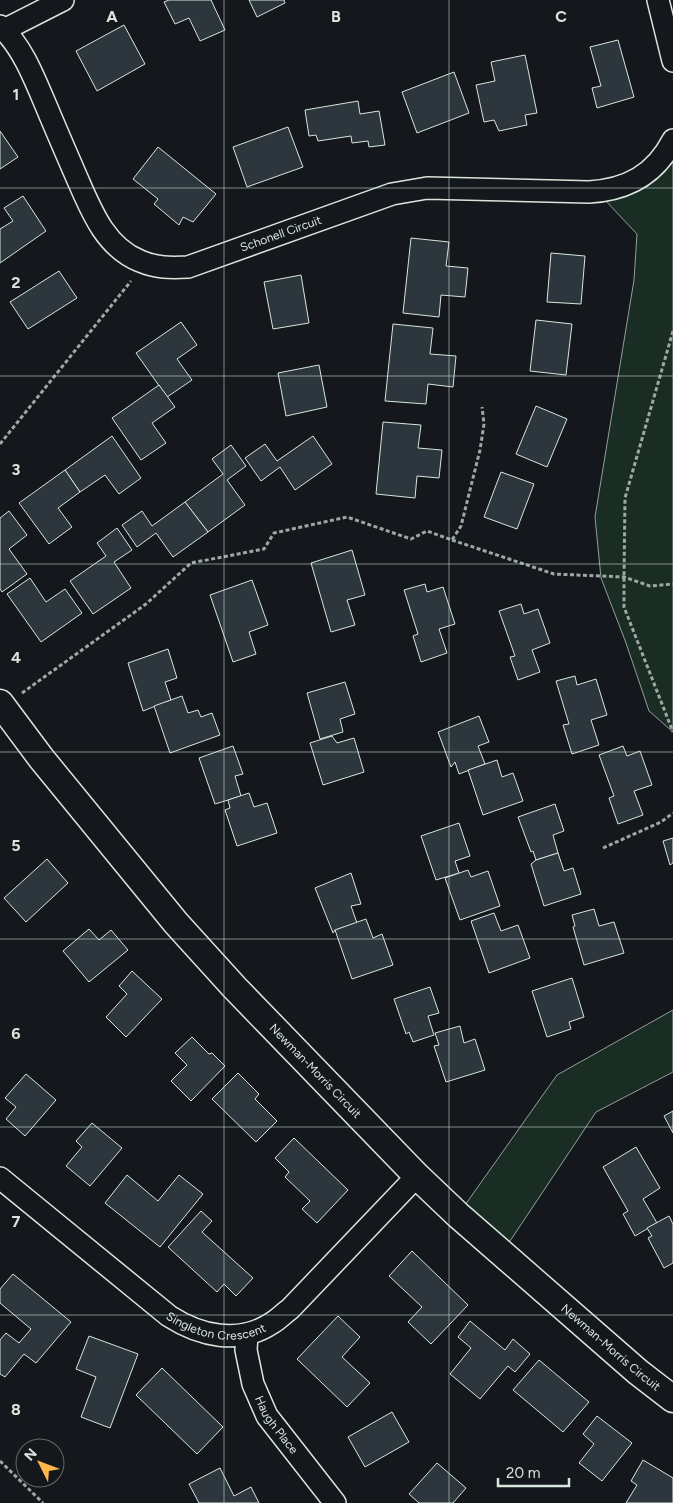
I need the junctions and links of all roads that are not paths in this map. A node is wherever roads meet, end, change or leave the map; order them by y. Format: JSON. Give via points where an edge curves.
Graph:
{"nodes":[{"id":1,"x":63,"y":0,"type":"edge"},
{"id":2,"x":658,"y":0,"type":"edge"},
{"id":3,"x":2,"y":28,"type":"edge"},
{"id":4,"x":673,"y":61,"type":"edge"},
{"id":5,"x":673,"y":140,"type":"edge"},
{"id":6,"x":8,"y":700,"type":"edge"},
{"id":7,"x":418,"y":1176,"type":"junction"},
{"id":8,"x":0,"y":1178,"type":"edge"},
{"id":9,"x":247,"y":1334,"type":"junction"},
{"id":10,"x":673,"y":1399,"type":"edge"},
{"id":11,"x":335,"y":1503,"type":"edge"}],
"edges":[{"from":1,"to":3,"type":"street","name":"Schonell Circuit"},
{"from":2,"to":4,"type":"street"},
{"from":3,"to":5,"type":"street","name":"Schonell Circuit","via":[[16,45],[34,78],[93,214],[107,236],[139,261],[164,268],[188,267],[392,194],[427,188],[605,191],[648,173]]},
{"from":6,"to":7,"type":"street","name":"Newman-Morris Circuit","via":[[41,758],[176,924]]},
{"from":7,"to":9,"type":"street","name":"Singleton Crescent","via":[[290,1309],[271,1324]]},
{"from":7,"to":10,"type":"street","name":"Newman-Morris Circuit","via":[[480,1235]]},
{"from":8,"to":9,"type":"street","name":"Singleton Crescent","via":[[169,1316],[208,1335]]},
{"from":9,"to":11,"type":"street","name":"Haugh Place","via":[[246,1350],[253,1384],[267,1416]]}]}
